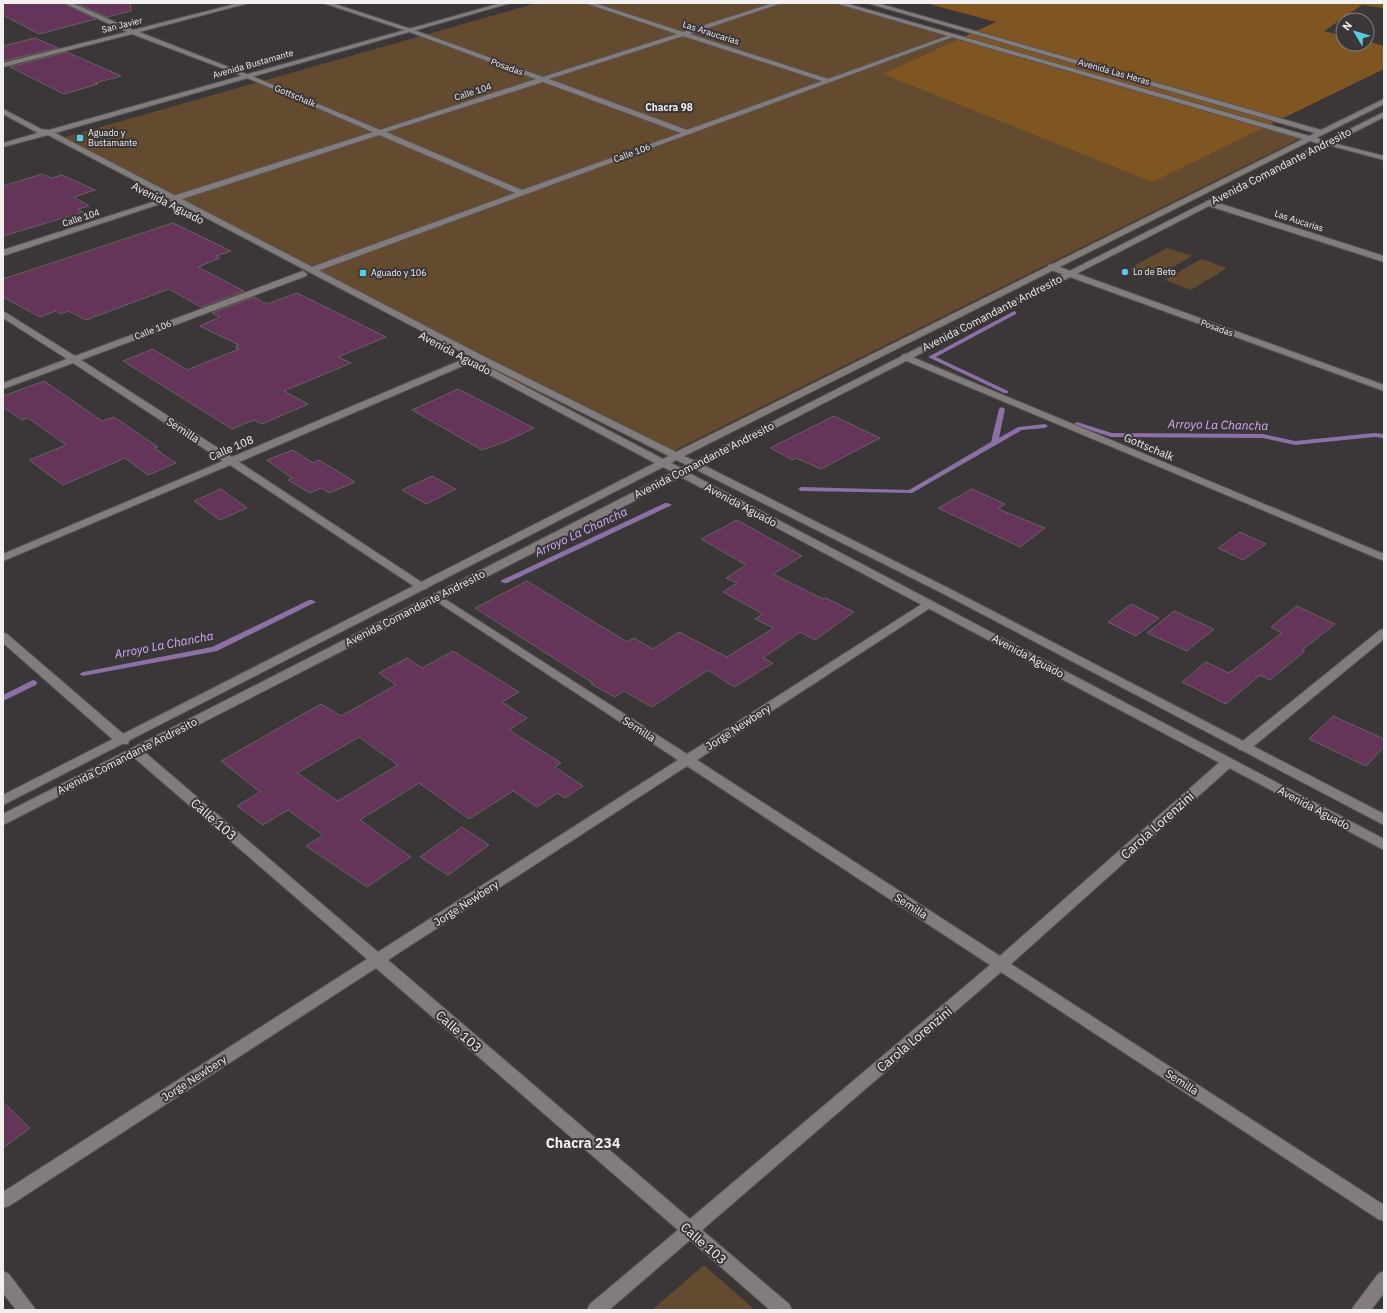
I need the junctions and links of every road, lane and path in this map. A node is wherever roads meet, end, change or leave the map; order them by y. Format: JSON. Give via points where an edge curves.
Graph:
{"nodes":[{"id":1,"x":67,"y":3,"type":"edge"},
{"id":2,"x":246,"y":3,"type":"edge"},
{"id":3,"x":326,"y":3,"type":"edge"},
{"id":4,"x":508,"y":3,"type":"edge"},
{"id":5,"x":588,"y":3,"type":"edge"},
{"id":6,"x":779,"y":3,"type":"edge"},
{"id":7,"x":838,"y":3,"type":"edge"},
{"id":8,"x":870,"y":3,"type":"edge"},
{"id":9,"x":408,"y":30,"type":"junction"},
{"id":10,"x":133,"y":32,"type":"junction"},
{"id":11,"x":685,"y":34,"type":"junction"},
{"id":12,"x":952,"y":36,"type":"junction"},
{"id":13,"x":3,"y":65,"type":"edge"},
{"id":14,"x":247,"y":76,"type":"junction"},
{"id":15,"x":543,"y":80,"type":"junction"},
{"id":16,"x":828,"y":81,"type":"junction"},
{"id":17,"x":1384,"y":101,"type":"edge"},
{"id":18,"x":3,"y":111,"type":"edge"},
{"id":19,"x":1384,"y":114,"type":"edge"},
{"id":20,"x":49,"y":132,"type":"junction"},
{"id":21,"x":380,"y":132,"type":"junction"},
{"id":22,"x":38,"y":133,"type":"junction"},
{"id":23,"x":688,"y":133,"type":"junction"},
{"id":24,"x":1321,"y":133,"type":"junction"},
{"id":25,"x":1337,"y":137,"type":"junction"},
{"id":26,"x":1308,"y":138,"type":"junction"},
{"id":27,"x":1326,"y":143,"type":"junction"},
{"id":28,"x":3,"y":145,"type":"edge"},
{"id":29,"x":1384,"y":150,"type":"edge"},
{"id":30,"x":1384,"y":158,"type":"edge"},
{"id":31,"x":522,"y":193,"type":"junction"},
{"id":32,"x":169,"y":200,"type":"junction"},
{"id":33,"x":1209,"y":203,"type":"junction"},
{"id":34,"x":3,"y":253,"type":"edge"},
{"id":35,"x":1384,"y":259,"type":"edge"},
{"id":36,"x":1051,"y":267,"type":"junction"},
{"id":37,"x":307,"y":272,"type":"junction"},
{"id":38,"x":1068,"y":274,"type":"junction"},
{"id":39,"x":3,"y":314,"type":"edge"},
{"id":40,"x":905,"y":357,"type":"junction"},
{"id":41,"x":74,"y":360,"type":"junction"},
{"id":42,"x":469,"y":360,"type":"junction"},
{"id":43,"x":3,"y":386,"type":"edge"},
{"id":44,"x":1384,"y":388,"type":"edge"},
{"id":45,"x":678,"y":456,"type":"junction"},
{"id":46,"x":231,"y":461,"type":"junction"},
{"id":47,"x":663,"y":463,"type":"junction"},
{"id":48,"x":693,"y":465,"type":"junction"},
{"id":49,"x":680,"y":472,"type":"junction"},
{"id":50,"x":3,"y":558,"type":"edge"},
{"id":51,"x":1384,"y":558,"type":"edge"},
{"id":52,"x":422,"y":587,"type":"junction"},
{"id":53,"x":437,"y":597,"type":"junction"},
{"id":54,"x":929,"y":604,"type":"junction"},
{"id":55,"x":1384,"y":633,"type":"edge"},
{"id":56,"x":3,"y":637,"type":"edge"},
{"id":57,"x":123,"y":741,"type":"junction"},
{"id":58,"x":1244,"y":747,"type":"junction"},
{"id":59,"x":136,"y":752,"type":"junction"},
{"id":60,"x":686,"y":761,"type":"junction"},
{"id":61,"x":1227,"y":762,"type":"junction"},
{"id":62,"x":3,"y":801,"type":"edge"},
{"id":63,"x":3,"y":820,"type":"edge"},
{"id":64,"x":1384,"y":820,"type":"edge"},
{"id":65,"x":1384,"y":845,"type":"edge"},
{"id":66,"x":376,"y":961,"type":"junction"},
{"id":67,"x":1001,"y":964,"type":"junction"},
{"id":68,"x":3,"y":1201,"type":"edge"},
{"id":69,"x":1384,"y":1214,"type":"edge"},
{"id":70,"x":690,"y":1230,"type":"junction"},
{"id":71,"x":3,"y":1279,"type":"edge"},
{"id":72,"x":1384,"y":1279,"type":"edge"},
{"id":73,"x":27,"y":1310,"type":"edge"},
{"id":74,"x":596,"y":1310,"type":"edge"},
{"id":75,"x":783,"y":1310,"type":"edge"},
{"id":76,"x":1360,"y":1310,"type":"edge"}],
"edges":[{"from":1,"to":10,"type":"street","name":"Gottschalk"},
{"from":2,"to":10,"type":"street","name":"San Javier"},
{"from":3,"to":9,"type":"street","name":"Posadas"},
{"from":4,"to":9,"type":"street","name":"Avenida Bustamante"},
{"from":5,"to":11,"type":"street","name":"Las Araucarias"},
{"from":6,"to":11,"type":"street","name":"Calle 104"},
{"from":7,"to":12,"type":"street","name":"Avenida Las Heras"},
{"from":8,"to":24,"type":"street","name":"Avenida Las Heras"},
{"from":9,"to":14,"type":"street","name":"Avenida Bustamante"},
{"from":9,"to":15,"type":"street","name":"Posadas"},
{"from":10,"to":13,"type":"street","name":"San Javier"},
{"from":10,"to":14,"type":"street","name":"Gottschalk"},
{"from":11,"to":15,"type":"street","name":"Calle 104"},
{"from":11,"to":16,"type":"street","name":"Las Araucarias"},
{"from":12,"to":16,"type":"street","name":"Calle 106"},
{"from":12,"to":26,"type":"street","name":"Avenida Las Heras"},
{"from":14,"to":20,"type":"street","name":"Avenida Bustamante"},
{"from":14,"to":21,"type":"street","name":"Gottschalk"},
{"from":15,"to":21,"type":"street","name":"Calle 104"},
{"from":15,"to":23,"type":"street","name":"Posadas"},
{"from":16,"to":23,"type":"street","name":"Calle 106"},
{"from":17,"to":24,"type":"street","name":"Avenida Comandante Andresito"},
{"from":18,"to":22,"type":"street","name":"Avenida Aguado"},
{"from":19,"to":25,"type":"street","name":"Avenida Comandante Andresito"},
{"from":20,"to":22,"type":"street","name":"Avenida Bustamante"},
{"from":20,"to":32,"type":"street","name":"Avenida Aguado"},
{"from":21,"to":31,"type":"street","name":"Gottschalk"},
{"from":21,"to":32,"type":"street","name":"Calle 104"},
{"from":22,"to":28,"type":"street","name":"Avenida Bustamante"},
{"from":22,"to":32,"type":"street","name":"Avenida Aguado"},
{"from":23,"to":31,"type":"street","name":"Calle 106"},
{"from":24,"to":25,"type":"street","name":"Avenida Las Heras"},
{"from":24,"to":26,"type":"street","name":"Avenida Comandante Andresito"},
{"from":25,"to":27,"type":"street","name":"Avenida Comandante Andresito"},
{"from":25,"to":29,"type":"street","name":"Avenida Las Heras"},
{"from":26,"to":27,"type":"street","name":"Avenida Las Heras"},
{"from":26,"to":36,"type":"street","name":"Avenida Comandante Andresito"},
{"from":27,"to":30,"type":"street","name":"Avenida Las Heras"},
{"from":27,"to":33,"type":"street","name":"Avenida Comandante Andresito"},
{"from":31,"to":37,"type":"street","name":"Calle 106"},
{"from":32,"to":34,"type":"street","name":"Calle 104"},
{"from":32,"to":37,"type":"street","name":"Avenida Aguado"},
{"from":33,"to":35,"type":"street","name":"Las Aucarias"},
{"from":33,"to":38,"type":"street","name":"Avenida Comandante Andresito"},
{"from":36,"to":38,"type":"street","name":"Posadas"},
{"from":36,"to":45,"type":"street","name":"Avenida Comandante Andresito"},
{"from":37,"to":41,"type":"street","name":"Calle 106"},
{"from":37,"to":42,"type":"street","name":"Avenida Aguado"},
{"from":37,"to":45,"type":"street","name":"Avenida Aguado"},
{"from":38,"to":40,"type":"street","name":"Avenida Comandante Andresito"},
{"from":38,"to":44,"type":"street","name":"Posadas"},
{"from":39,"to":41,"type":"street","name":"Semilla"},
{"from":40,"to":48,"type":"street","name":"Avenida Comandante Andresito"},
{"from":40,"to":51,"type":"street","name":"Gottschalk"},
{"from":41,"to":43,"type":"street","name":"Calle 106"},
{"from":41,"to":46,"type":"street","name":"Semilla"},
{"from":42,"to":46,"type":"street","name":"Calle 108"},
{"from":42,"to":47,"type":"street","name":"Avenida Aguado"},
{"from":45,"to":47,"type":"street","name":"Avenida Comandante Andresito"},
{"from":45,"to":48,"type":"street","name":"Avenida Aguado"},
{"from":46,"to":50,"type":"street","name":"Calle 108"},
{"from":46,"to":52,"type":"street","name":"Semilla"},
{"from":47,"to":49,"type":"street","name":"Avenida Aguado"},
{"from":47,"to":52,"type":"street","name":"Avenida Comandante Andresito"},
{"from":48,"to":49,"type":"street","name":"Avenida Comandante Andresito"},
{"from":48,"to":58,"type":"street","name":"Avenida Aguado","via":[[948,592]]},
{"from":49,"to":53,"type":"street","name":"Avenida Comandante Andresito"},
{"from":49,"to":54,"type":"street","name":"Avenida Aguado"},
{"from":52,"to":57,"type":"street","name":"Avenida Comandante Andresito"},
{"from":53,"to":59,"type":"street","name":"Avenida Comandante Andresito"},
{"from":53,"to":60,"type":"street","name":"Semilla"},
{"from":54,"to":60,"type":"street","name":"Jorge Newbery"},
{"from":54,"to":61,"type":"street","name":"Avenida Aguado"},
{"from":55,"to":58,"type":"street"},
{"from":56,"to":57,"type":"street"},
{"from":57,"to":62,"type":"street","name":"Avenida Comandante Andresito"},
{"from":58,"to":64,"type":"street","name":"Avenida Aguado"},
{"from":59,"to":63,"type":"street","name":"Avenida Comandante Andresito"},
{"from":59,"to":66,"type":"street","name":"Calle 103"},
{"from":60,"to":66,"type":"street","name":"Jorge Newbery"},
{"from":60,"to":67,"type":"street","name":"Semilla"},
{"from":61,"to":65,"type":"street","name":"Avenida Aguado"},
{"from":61,"to":67,"type":"street","name":"Carola Lorenzini"},
{"from":66,"to":68,"type":"street","name":"Jorge Newbery"},
{"from":66,"to":70,"type":"street","name":"Calle 103"},
{"from":67,"to":69,"type":"street","name":"Semilla"},
{"from":67,"to":70,"type":"street","name":"Carola Lorenzini"},
{"from":70,"to":74,"type":"street","name":"Carola Lorenzini"},
{"from":70,"to":75,"type":"street","name":"Calle 103"},
{"from":71,"to":73,"type":"street"},
{"from":72,"to":76,"type":"street"}]}
